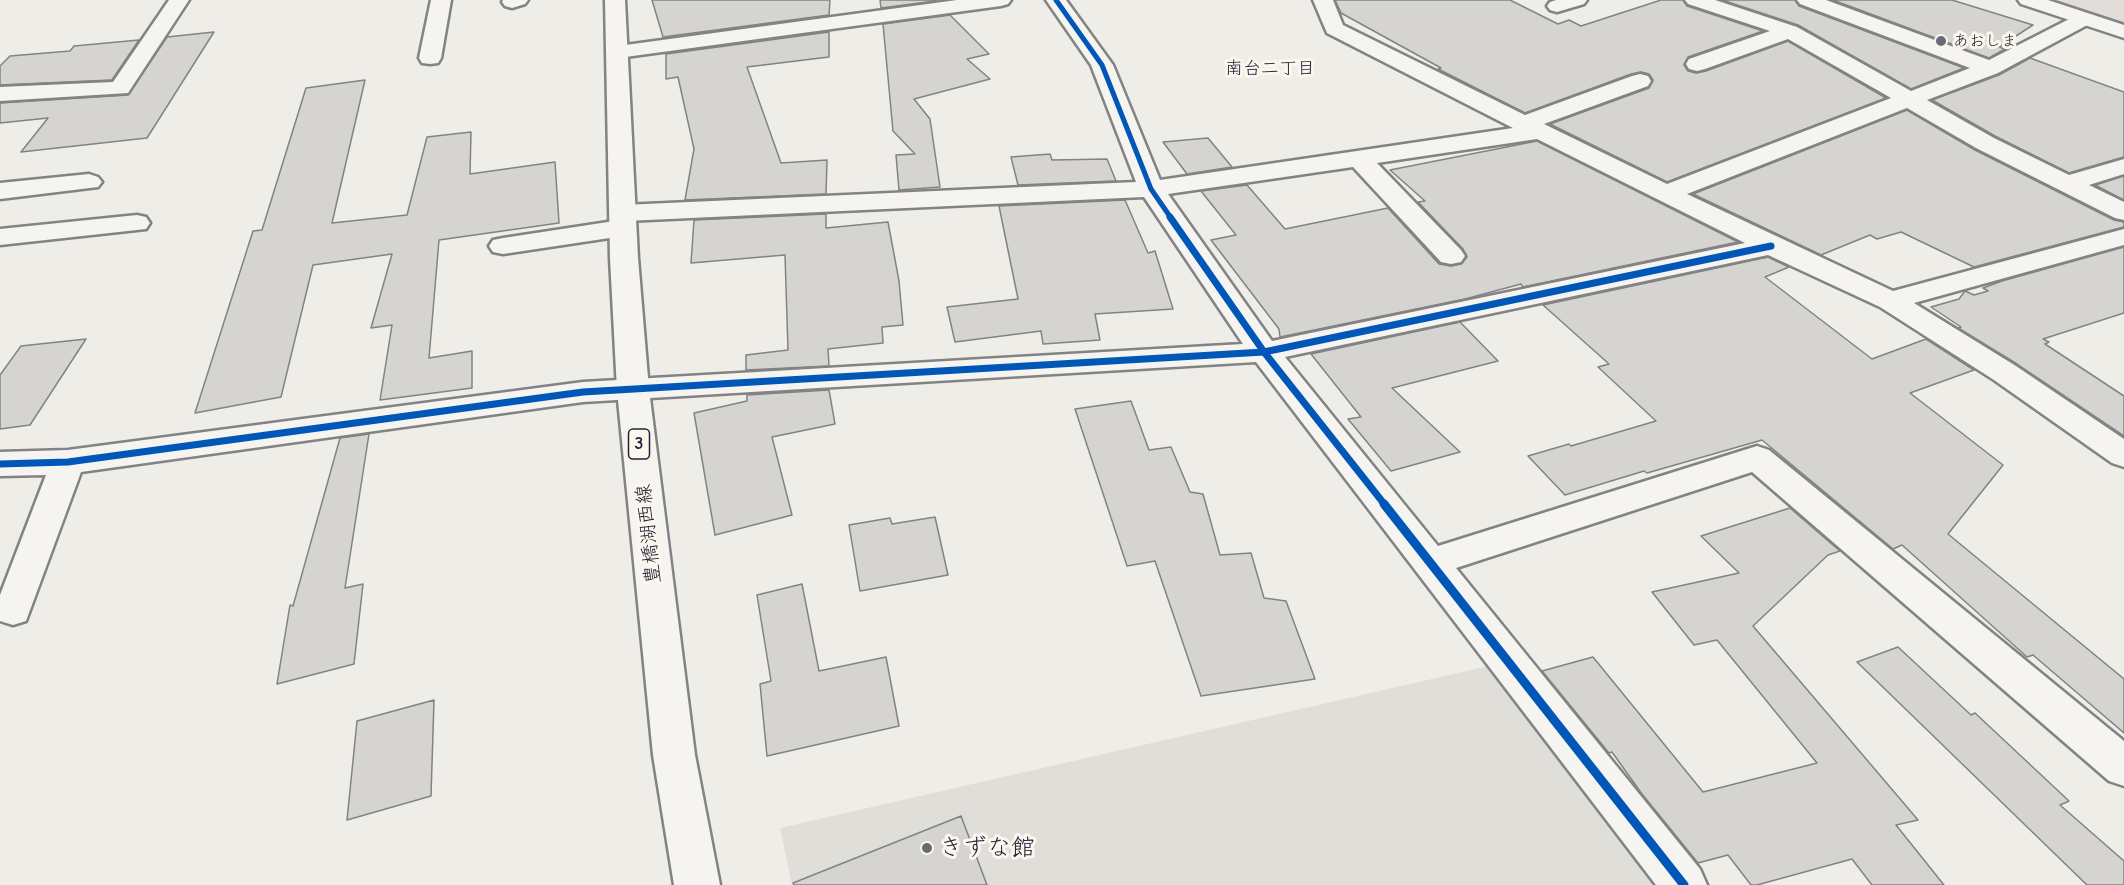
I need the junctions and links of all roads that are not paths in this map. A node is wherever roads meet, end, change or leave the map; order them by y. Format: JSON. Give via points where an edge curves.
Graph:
{"nodes":[{"id":1,"x":179,"y":0,"type":"edge"},
{"id":2,"x":441,"y":0,"type":"edge"},
{"id":3,"x":615,"y":0,"type":"edge"},
{"id":4,"x":859,"y":0,"type":"edge"},
{"id":5,"x":1001,"y":0,"type":"edge"},
{"id":6,"x":1056,"y":0,"type":"edge"},
{"id":7,"x":1323,"y":0,"type":"edge"},
{"id":8,"x":1577,"y":0,"type":"edge"},
{"id":9,"x":1695,"y":0,"type":"edge"},
{"id":10,"x":1807,"y":0,"type":"edge"},
{"id":11,"x":2028,"y":0,"type":"edge"},
{"id":12,"x":1557,"y":6,"type":"dead end"},
{"id":13,"x":2084,"y":18,"type":"junction"},
{"id":14,"x":868,"y":19,"type":"junction"},
{"id":15,"x":1790,"y":31,"type":"junction"},
{"id":16,"x":2124,"y":32,"type":"edge"},
{"id":17,"x":618,"y":52,"type":"junction"},
{"id":18,"x":430,"y":58,"type":"dead end"},
{"id":19,"x":1697,"y":64,"type":"dead end"},
{"id":20,"x":1990,"y":68,"type":"junction"},
{"id":21,"x":1640,"y":81,"type":"dead end"},
{"id":22,"x":0,"y":94,"type":"edge"},
{"id":23,"x":1910,"y":100,"type":"junction"},
{"id":24,"x":1530,"y":128,"type":"junction"},
{"id":25,"x":1357,"y":157,"type":"junction"},
{"id":26,"x":2124,"y":166,"type":"edge"},
{"id":27,"x":89,"y":182,"type":"dead end"},
{"id":28,"x":2066,"y":184,"type":"junction"},
{"id":29,"x":1151,"y":189,"type":"junction"},
{"id":30,"x":0,"y":191,"type":"edge"},
{"id":31,"x":1667,"y":193,"type":"junction"},
{"id":32,"x":2124,"y":212,"type":"edge"},
{"id":33,"x":623,"y":221,"type":"junction"},
{"id":34,"x":137,"y":223,"type":"dead end"},
{"id":35,"x":0,"y":237,"type":"edge"},
{"id":36,"x":2124,"y":237,"type":"edge"},
{"id":37,"x":503,"y":246,"type":"dead end"},
{"id":38,"x":1771,"y":246,"type":"junction"},
{"id":39,"x":1451,"y":256,"type":"dead end"},
{"id":40,"x":1890,"y":301,"type":"junction"},
{"id":41,"x":1264,"y":352,"type":"junction"},
{"id":42,"x":633,"y":390,"type":"junction"},
{"id":43,"x":2124,"y":455,"type":"edge"},
{"id":44,"x":68,"y":462,"type":"junction"},
{"id":45,"x":0,"y":464,"type":"edge"},
{"id":46,"x":1430,"y":562,"type":"junction"},
{"id":47,"x":13,"y":610,"type":"dead end"},
{"id":48,"x":2124,"y":767,"type":"edge"},
{"id":49,"x":697,"y":885,"type":"edge"},
{"id":50,"x":1684,"y":885,"type":"edge"}],
"edges":[{"from":1,"to":22,"type":"street","via":[[120,88]]},
{"from":2,"to":18,"type":"street"},
{"from":3,"to":17,"type":"street","name":"豊橋湖西線","number":"3"},
{"from":4,"to":14,"type":"street"},
{"from":5,"to":14,"type":"street"},
{"from":6,"to":29,"type":"street","via":[[1102,65]]},
{"from":7,"to":24,"type":"street","via":[[1334,29]]},
{"from":8,"to":12,"type":"street"},
{"from":9,"to":15,"type":"street"},
{"from":10,"to":20,"type":"street"},
{"from":11,"to":13,"type":"street"},
{"from":13,"to":16,"type":"street"},
{"from":13,"to":20,"type":"street"},
{"from":14,"to":17,"type":"street"},
{"from":15,"to":19,"type":"street"},
{"from":15,"to":23,"type":"street"},
{"from":17,"to":33,"type":"street","name":"豊橋湖西線","number":"3"},
{"from":20,"to":23,"type":"street"},
{"from":21,"to":24,"type":"street"},
{"from":23,"to":28,"type":"street"},
{"from":23,"to":31,"type":"street"},
{"from":24,"to":25,"type":"street"},
{"from":24,"to":31,"type":"street"},
{"from":25,"to":29,"type":"street"},
{"from":25,"to":39,"type":"street"},
{"from":26,"to":28,"type":"street"},
{"from":27,"to":30,"type":"street"},
{"from":28,"to":32,"type":"street"},
{"from":29,"to":33,"type":"street"},
{"from":29,"to":41,"type":"street"},
{"from":31,"to":38,"type":"street"},
{"from":33,"to":37,"type":"street"},
{"from":33,"to":42,"type":"street","name":"豊橋湖西線","number":"3"},
{"from":34,"to":35,"type":"street"},
{"from":36,"to":40,"type":"street"},
{"from":38,"to":40,"type":"street"},
{"from":38,"to":41,"type":"street"},
{"from":40,"to":43,"type":"street"},
{"from":41,"to":42,"type":"street"},
{"from":41,"to":46,"type":"street"},
{"from":42,"to":44,"type":"street","via":[[583,392]]},
{"from":42,"to":49,"type":"street","name":"豊橋湖西線","number":"3","via":[[674,755]]},
{"from":44,"to":45,"type":"street"},
{"from":44,"to":47,"type":"street"},
{"from":46,"to":48,"type":"street","via":[[1757,458]]},
{"from":46,"to":50,"type":"street"}]}
